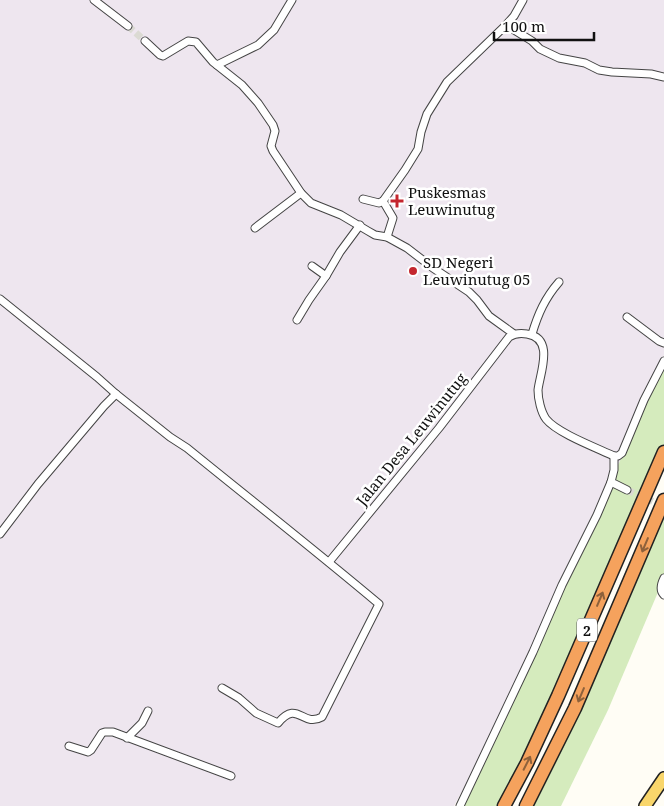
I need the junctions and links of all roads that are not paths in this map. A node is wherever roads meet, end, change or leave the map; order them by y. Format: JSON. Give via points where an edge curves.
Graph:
{"nodes":[{"id":1,"x":94,"y":0,"type":"edge"},
{"id":2,"x":292,"y":0,"type":"edge"},
{"id":3,"x":523,"y":0,"type":"edge"},
{"id":4,"x":506,"y":25,"type":"junction"},
{"id":5,"x":128,"y":26,"type":"tunnel mouth"},
{"id":6,"x":145,"y":41,"type":"tunnel mouth"},
{"id":7,"x":217,"y":65,"type":"junction"},
{"id":8,"x":664,"y":77,"type":"edge"},
{"id":9,"x":302,"y":193,"type":"junction"},
{"id":10,"x":363,"y":199,"type":"dead end"},
{"id":11,"x":381,"y":202,"type":"junction"},
{"id":12,"x":360,"y":225,"type":"junction"},
{"id":13,"x":255,"y":228,"type":"dead end"},
{"id":14,"x":387,"y":237,"type":"junction"},
{"id":15,"x":312,"y":266,"type":"dead end"},
{"id":16,"x":326,"y":276,"type":"junction"},
{"id":17,"x":559,"y":282,"type":"dead end"},
{"id":18,"x":0,"y":299,"type":"edge"},
{"id":19,"x":627,"y":317,"type":"dead end"},
{"id":20,"x":297,"y":320,"type":"dead end"},
{"id":21,"x":514,"y":334,"type":"junction"},
{"id":22,"x":532,"y":334,"type":"junction"},
{"id":23,"x":664,"y":343,"type":"edge"},
{"id":24,"x":664,"y":361,"type":"edge"},
{"id":25,"x":116,"y":394,"type":"junction"},
{"id":26,"x":664,"y":452,"type":"edge"},
{"id":27,"x":614,"y":456,"type":"junction"},
{"id":28,"x":611,"y":482,"type":"junction"},
{"id":29,"x":627,"y":490,"type":"tunnel mouth"},
{"id":30,"x":664,"y":500,"type":"edge"},
{"id":31,"x":0,"y":534,"type":"edge"},
{"id":32,"x":329,"y":562,"type":"junction"},
{"id":33,"x":664,"y":578,"type":"edge"},
{"id":34,"x":664,"y":595,"type":"edge"},
{"id":35,"x":222,"y":688,"type":"dead end"},
{"id":36,"x":148,"y":711,"type":"dead end"},
{"id":37,"x":127,"y":738,"type":"junction"},
{"id":38,"x":69,"y":746,"type":"dead end"},
{"id":39,"x":231,"y":776,"type":"dead end"},
{"id":40,"x":664,"y":778,"type":"edge"},
{"id":41,"x":460,"y":806,"type":"edge"},
{"id":42,"x":504,"y":806,"type":"edge"},
{"id":43,"x":526,"y":806,"type":"edge"},
{"id":44,"x":645,"y":806,"type":"edge"}],
"edges":[{"from":1,"to":5,"type":"street"},
{"from":2,"to":7,"type":"street","via":[[274,30],[258,45]]},
{"from":3,"to":4,"type":"street"},
{"from":4,"to":8,"type":"street","via":[[540,50],[559,58],[608,72]]},
{"from":4,"to":11,"type":"street","via":[[447,82],[427,114],[418,149]]},
{"from":6,"to":7,"type":"street","via":[[163,56],[188,41],[196,42]]},
{"from":7,"to":9,"type":"street","via":[[250,93],[270,119],[274,131],[271,146]]},
{"from":9,"to":12,"type":"street","via":[[310,203]]},
{"from":9,"to":13,"type":"street"},
{"from":10,"to":11,"type":"street"},
{"from":11,"to":14,"type":"street","via":[[393,218]]},
{"from":12,"to":14,"type":"street"},
{"from":12,"to":16,"type":"street"},
{"from":14,"to":21,"type":"street","via":[[468,292],[489,316]]},
{"from":15,"to":16,"type":"street"},
{"from":16,"to":20,"type":"street"},
{"from":17,"to":22,"type":"street","via":[[542,307]]},
{"from":18,"to":25,"type":"street"},
{"from":19,"to":23,"type":"street"},
{"from":21,"to":22,"type":"street"},
{"from":21,"to":32,"type":"street","name":"Jalan Desa Leuwinutug"},
{"from":22,"to":27,"type":"street","via":[[539,338],[543,348],[538,392],[547,420],[562,432]]},
{"from":24,"to":27,"type":"street","via":[[622,453]]},
{"from":25,"to":31,"type":"street","via":[[38,484]]},
{"from":25,"to":32,"type":"street"},
{"from":42,"to":26,"type":"highway","number":"2","one_way":true,"via":[[558,696]]},
{"from":27,"to":28,"type":"street"},
{"from":28,"to":29,"type":"street"},
{"from":28,"to":41,"type":"street"},
{"from":30,"to":43,"type":"highway","number":"2","one_way":true,"via":[[575,708]]},
{"from":32,"to":35,"type":"street","via":[[379,604],[322,717],[310,720],[290,713],[278,723],[256,713]]},
{"from":33,"to":34,"type":"street","via":[[661,587]]},
{"from":36,"to":37,"type":"street","via":[[142,723]]},
{"from":37,"to":38,"type":"street","via":[[105,732],[88,752]]},
{"from":37,"to":39,"type":"street"},
{"from":40,"to":44,"type":"main road"}]}
